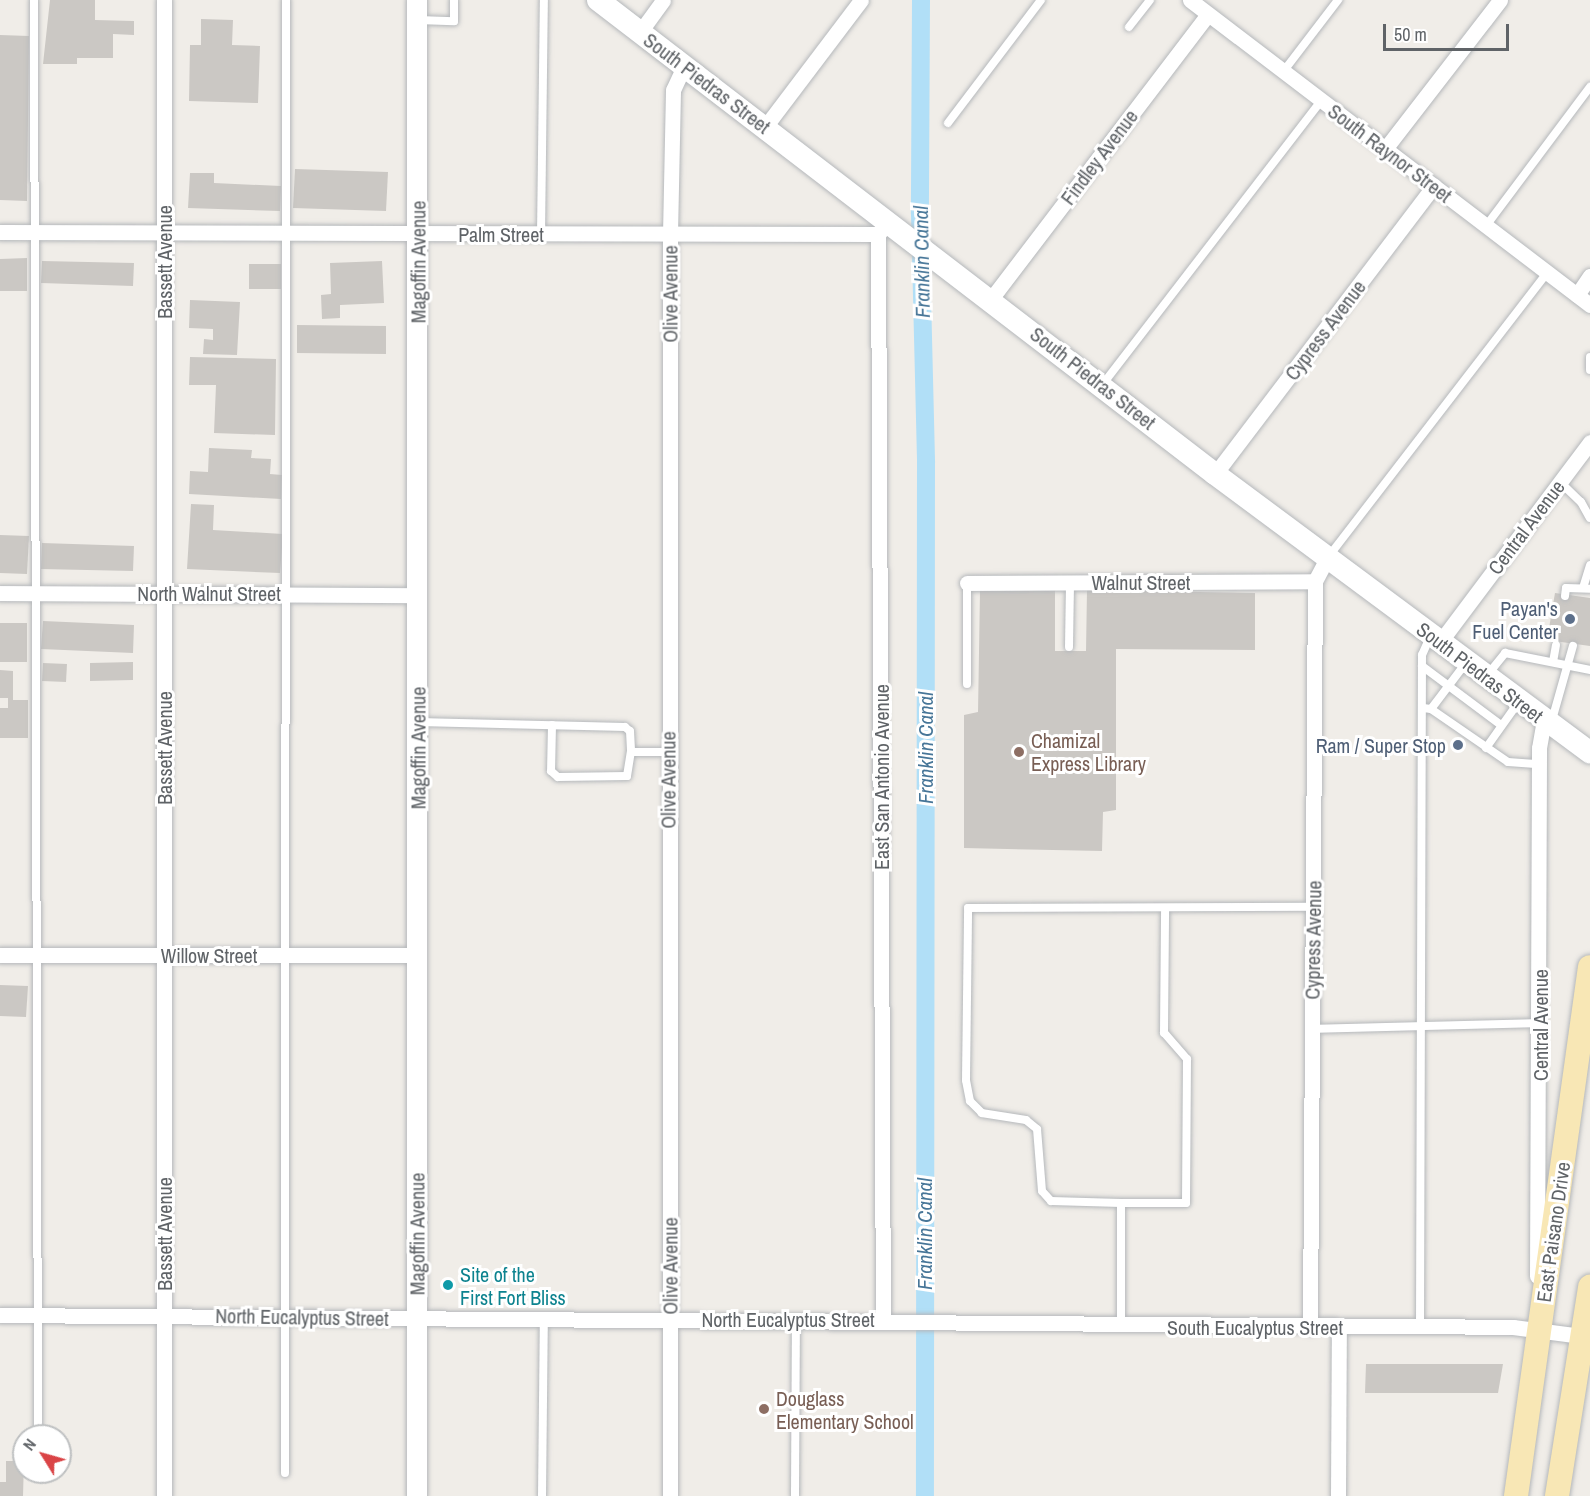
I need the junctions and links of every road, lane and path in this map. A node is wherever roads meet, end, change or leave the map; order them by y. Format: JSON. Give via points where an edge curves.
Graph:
{"nodes":[{"id":1,"x":34,"y":0,"type":"edge"},
{"id":2,"x":164,"y":0,"type":"edge"},
{"id":3,"x":286,"y":0,"type":"edge"},
{"id":4,"x":417,"y":0,"type":"edge"},
{"id":5,"x":454,"y":0,"type":"edge"},
{"id":6,"x":544,"y":0,"type":"edge"},
{"id":7,"x":598,"y":0,"type":"edge"},
{"id":8,"x":663,"y":0,"type":"edge"},
{"id":9,"x":861,"y":0,"type":"edge"},
{"id":10,"x":1041,"y":0,"type":"edge"},
{"id":11,"x":1150,"y":0,"type":"edge"},
{"id":12,"x":1190,"y":0,"type":"edge"},
{"id":13,"x":1338,"y":0,"type":"edge"},
{"id":14,"x":1500,"y":0,"type":"edge"},
{"id":15,"x":1208,"y":14,"type":"junction"},
{"id":16,"x":417,"y":20,"type":"junction"},
{"id":17,"x":1129,"y":27,"type":"dead end"},
{"id":18,"x":640,"y":32,"type":"junction"},
{"id":19,"x":684,"y":66,"type":"junction"},
{"id":20,"x":1283,"y":72,"type":"junction"},
{"id":21,"x":1590,"y":87,"type":"edge"},
{"id":22,"x":1322,"y":101,"type":"junction"},
{"id":23,"x":948,"y":123,"type":"dead end"},
{"id":24,"x":765,"y":127,"type":"junction"},
{"id":25,"x":1385,"y":149,"type":"junction"},
{"id":26,"x":1434,"y":186,"type":"junction"},
{"id":27,"x":1486,"y":226,"type":"junction"},
{"id":28,"x":883,"y":228,"type":"junction"},
{"id":29,"x":0,"y":232,"type":"edge"},
{"id":30,"x":35,"y":232,"type":"junction"},
{"id":31,"x":164,"y":232,"type":"junction"},
{"id":32,"x":288,"y":232,"type":"junction"},
{"id":33,"x":419,"y":234,"type":"junction"},
{"id":34,"x":541,"y":234,"type":"junction"},
{"id":35,"x":670,"y":234,"type":"junction"},
{"id":36,"x":1547,"y":273,"type":"junction"},
{"id":37,"x":1590,"y":276,"type":"edge"},
{"id":38,"x":1576,"y":295,"type":"junction"},
{"id":39,"x":991,"y":299,"type":"junction"},
{"id":40,"x":1590,"y":305,"type":"edge"},
{"id":41,"x":1590,"y":357,"type":"edge"},
{"id":42,"x":1590,"y":370,"type":"edge"},
{"id":43,"x":1102,"y":385,"type":"junction"},
{"id":44,"x":1590,"y":442,"type":"edge"},
{"id":45,"x":1215,"y":474,"type":"junction"},
{"id":46,"x":1560,"y":482,"type":"junction"},
{"id":47,"x":1590,"y":518,"type":"edge"},
{"id":48,"x":1328,"y":557,"type":"junction"},
{"id":49,"x":1590,"y":565,"type":"edge"},
{"id":50,"x":1314,"y":581,"type":"junction"},
{"id":51,"x":967,"y":583,"type":"joint"},
{"id":52,"x":1070,"y":583,"type":"junction"},
{"id":53,"x":1588,"y":587,"type":"edge"},
{"id":54,"x":0,"y":593,"type":"edge"},
{"id":55,"x":35,"y":593,"type":"junction"},
{"id":56,"x":164,"y":593,"type":"junction"},
{"id":57,"x":286,"y":593,"type":"junction"},
{"id":58,"x":418,"y":595,"type":"junction"},
{"id":59,"x":1565,"y":596,"type":"dead end"},
{"id":60,"x":1581,"y":599,"type":"dead end"},
{"id":61,"x":1436,"y":639,"type":"junction"},
{"id":62,"x":1556,"y":645,"type":"dead end"},
{"id":63,"x":1573,"y":646,"type":"dead end"},
{"id":64,"x":1069,"y":647,"type":"dead end"},
{"id":65,"x":1467,"y":662,"type":"junction"},
{"id":66,"x":1553,"y":662,"type":"junction"},
{"id":67,"x":1422,"y":666,"type":"junction"},
{"id":68,"x":1570,"y":666,"type":"junction"},
{"id":69,"x":1590,"y":668,"type":"edge"},
{"id":70,"x":1486,"y":677,"type":"junction"},
{"id":71,"x":967,"y":684,"type":"dead end"},
{"id":72,"x":1449,"y":686,"type":"junction"},
{"id":73,"x":1519,"y":702,"type":"junction"},
{"id":74,"x":1427,"y":708,"type":"junction"},
{"id":75,"x":418,"y":722,"type":"junction"},
{"id":76,"x":1547,"y":722,"type":"junction"},
{"id":77,"x":552,"y":725,"type":"junction"},
{"id":78,"x":1501,"y":725,"type":"junction"},
{"id":79,"x":1486,"y":748,"type":"junction"},
{"id":80,"x":631,"y":752,"type":"junction"},
{"id":81,"x":668,"y":752,"type":"junction"},
{"id":82,"x":1590,"y":753,"type":"edge"},
{"id":83,"x":1539,"y":764,"type":"junction"},
{"id":84,"x":1313,"y":907,"type":"junction"},
{"id":85,"x":1165,"y":909,"type":"junction"},
{"id":86,"x":0,"y":954,"type":"edge"},
{"id":87,"x":164,"y":954,"type":"junction"},
{"id":88,"x":35,"y":955,"type":"junction"},
{"id":89,"x":288,"y":955,"type":"junction"},
{"id":90,"x":417,"y":955,"type":"junction"},
{"id":91,"x":1590,"y":967,"type":"edge"},
{"id":92,"x":1540,"y":1023,"type":"junction"},
{"id":93,"x":1421,"y":1025,"type":"junction"},
{"id":94,"x":1312,"y":1029,"type":"junction"},
{"id":95,"x":1121,"y":1203,"type":"junction"},
{"id":96,"x":1590,"y":1287,"type":"edge"},
{"id":97,"x":0,"y":1315,"type":"edge"},
{"id":98,"x":37,"y":1315,"type":"junction"},
{"id":99,"x":164,"y":1315,"type":"junction"},
{"id":100,"x":286,"y":1317,"type":"junction"},
{"id":101,"x":417,"y":1318,"type":"junction"},
{"id":102,"x":544,"y":1318,"type":"junction"},
{"id":103,"x":670,"y":1318,"type":"junction"},
{"id":104,"x":796,"y":1319,"type":"junction"},
{"id":105,"x":883,"y":1320,"type":"junction"},
{"id":106,"x":928,"y":1320,"type":"joint"},
{"id":107,"x":1120,"y":1326,"type":"junction"},
{"id":108,"x":1310,"y":1327,"type":"junction"},
{"id":109,"x":1339,"y":1327,"type":"junction"},
{"id":110,"x":1420,"y":1327,"type":"junction"},
{"id":111,"x":1540,"y":1330,"type":"junction"},
{"id":112,"x":1583,"y":1352,"type":"edge"},
{"id":113,"x":38,"y":1424,"type":"edge"},
{"id":114,"x":285,"y":1473,"type":"dead end"},
{"id":115,"x":164,"y":1496,"type":"edge"},
{"id":116,"x":417,"y":1496,"type":"edge"},
{"id":117,"x":542,"y":1496,"type":"edge"},
{"id":118,"x":670,"y":1496,"type":"edge"},
{"id":119,"x":795,"y":1496,"type":"edge"},
{"id":120,"x":1338,"y":1496,"type":"edge"},
{"id":121,"x":1516,"y":1496,"type":"edge"},
{"id":122,"x":1557,"y":1496,"type":"edge"}],
"edges":[{"from":1,"to":30,"type":"lane"},
{"from":2,"to":31,"type":"street","name":"Bassett Avenue"},
{"from":3,"to":32,"type":"lane"},
{"from":4,"to":16,"type":"street","name":"Magoffin Avenue"},
{"from":5,"to":16,"type":"lane","via":[[454,21]]},
{"from":6,"to":34,"type":"lane"},
{"from":7,"to":18,"type":"main road","name":"South Piedras Street"},
{"from":8,"to":18,"type":"street"},
{"from":9,"to":24,"type":"street"},
{"from":10,"to":23,"type":"lane"},
{"from":11,"to":17,"type":"lane"},
{"from":12,"to":15,"type":"street","name":"South Raynor Street"},
{"from":13,"to":20,"type":"lane"},
{"from":14,"to":25,"type":"street"},
{"from":15,"to":20,"type":"street","name":"South Raynor Street"},
{"from":15,"to":39,"type":"street","name":"Findley Avenue"},
{"from":16,"to":33,"type":"street","name":"Magoffin Avenue"},
{"from":18,"to":19,"type":"main road","name":"South Piedras Street"},
{"from":19,"to":24,"type":"main road","name":"South Piedras Street"},
{"from":19,"to":35,"type":"street","name":"Olive Avenue","via":[[674,90]]},
{"from":20,"to":22,"type":"street","name":"South Raynor Street"},
{"from":21,"to":27,"type":"lane"},
{"from":22,"to":25,"type":"street","name":"South Raynor Street"},
{"from":22,"to":43,"type":"lane"},
{"from":24,"to":28,"type":"main road","name":"South Piedras Street"},
{"from":25,"to":26,"type":"street","name":"South Raynor Street"},
{"from":26,"to":27,"type":"street","name":"South Raynor Street"},
{"from":26,"to":45,"type":"street","name":"Cypress Avenue"},
{"from":27,"to":36,"type":"street","name":"South Raynor Street"},
{"from":28,"to":35,"type":"street","name":"Palm Street"},
{"from":28,"to":39,"type":"main road","name":"South Piedras Street","via":[[906,235]]},
{"from":28,"to":105,"type":"street","name":"East San Antonio Avenue"},
{"from":29,"to":30,"type":"street","name":"Palm Street"},
{"from":30,"to":31,"type":"street","name":"Palm Street"},
{"from":30,"to":55,"type":"lane"},
{"from":31,"to":32,"type":"street","name":"Palm Street"},
{"from":31,"to":56,"type":"street","name":"Bassett Avenue"},
{"from":32,"to":33,"type":"street","name":"Palm Street"},
{"from":32,"to":57,"type":"lane"},
{"from":33,"to":34,"type":"street","name":"Palm Street"},
{"from":33,"to":58,"type":"street","name":"Magoffin Avenue"},
{"from":34,"to":35,"type":"street","name":"Palm Street"},
{"from":35,"to":81,"type":"street","name":"Olive Avenue"},
{"from":36,"to":38,"type":"street","name":"South Raynor Street"},
{"from":36,"to":48,"type":"lane"},
{"from":37,"to":38,"type":"street"},
{"from":38,"to":40,"type":"street","name":"South Raynor Street"},
{"from":39,"to":43,"type":"main road","name":"South Piedras Street"},
{"from":41,"to":42,"type":"lane"},
{"from":43,"to":45,"type":"main road","name":"South Piedras Street"},
{"from":44,"to":46,"type":"street","name":"Central Avenue"},
{"from":45,"to":48,"type":"main road","name":"South Piedras Street"},
{"from":46,"to":47,"type":"lane","via":[[1581,502]]},
{"from":46,"to":61,"type":"street","name":"Central Avenue"},
{"from":48,"to":50,"type":"street"},
{"from":48,"to":61,"type":"main road","name":"South Piedras Street"},
{"from":49,"to":53,"type":"lane"},
{"from":50,"to":52,"type":"street","name":"Walnut Street"},
{"from":50,"to":84,"type":"street","name":"Cypress Avenue"},
{"from":51,"to":52,"type":"street","name":"Walnut Street"},
{"from":51,"to":71,"type":"lane"},
{"from":52,"to":64,"type":"lane"},
{"from":53,"to":59,"type":"lane","via":[[1566,588]]},
{"from":53,"to":60,"type":"lane"},
{"from":54,"to":55,"type":"street","name":"North Walnut Street"},
{"from":55,"to":56,"type":"street","name":"North Walnut Street"},
{"from":55,"to":88,"type":"lane"},
{"from":56,"to":57,"type":"street","name":"North Walnut Street"},
{"from":56,"to":87,"type":"street","name":"Bassett Avenue"},
{"from":57,"to":58,"type":"street","name":"North Walnut Street"},
{"from":57,"to":89,"type":"lane"},
{"from":58,"to":75,"type":"street","name":"Magoffin Avenue"},
{"from":61,"to":65,"type":"main road","name":"South Piedras Street"},
{"from":61,"to":67,"type":"lane","via":[[1422,656]]},
{"from":62,"to":66,"type":"lane"},
{"from":63,"to":68,"type":"lane"},
{"from":65,"to":70,"type":"main road","name":"South Piedras Street"},
{"from":65,"to":72,"type":"lane"},
{"from":66,"to":68,"type":"lane"},
{"from":66,"to":70,"type":"lane","via":[[1505,652]]},
{"from":67,"to":72,"type":"lane"},
{"from":67,"to":74,"type":"lane"},
{"from":68,"to":69,"type":"lane"},
{"from":68,"to":76,"type":"lane"},
{"from":70,"to":73,"type":"main road","name":"South Piedras Street"},
{"from":72,"to":74,"type":"lane"},
{"from":72,"to":78,"type":"lane","via":[[1466,703]]},
{"from":73,"to":76,"type":"main road","name":"South Piedras Street"},
{"from":73,"to":78,"type":"lane"},
{"from":74,"to":79,"type":"lane","via":[[1452,720]]},
{"from":74,"to":93,"type":"lane"},
{"from":75,"to":77,"type":"lane"},
{"from":75,"to":90,"type":"street","name":"Magoffin Avenue"},
{"from":76,"to":82,"type":"main road","name":"South Piedras Street"},
{"from":76,"to":83,"type":"street","name":"Central Avenue"},
{"from":77,"to":80,"type":"lane","via":[[625,727],[630,731]]},
{"from":77,"to":80,"type":"lane","via":[[551,771],[558,777],[627,776]]},
{"from":78,"to":79,"type":"lane"},
{"from":79,"to":83,"type":"lane","via":[[1508,762]]},
{"from":80,"to":81,"type":"lane"},
{"from":81,"to":103,"type":"street","name":"Olive Avenue"},
{"from":83,"to":92,"type":"street","name":"Central Avenue"},
{"from":84,"to":85,"type":"lane"},
{"from":84,"to":94,"type":"street","name":"Cypress Avenue"},
{"from":85,"to":95,"type":"lane","via":[[1164,1033],[1187,1059],[1186,1203]]},
{"from":85,"to":95,"type":"lane","via":[[968,908],[966,1080],[970,1101],[982,1113],[1026,1120],[1037,1129],[1042,1191],[1051,1201]]},
{"from":86,"to":88,"type":"street","name":"Willow Street"},
{"from":87,"to":88,"type":"street","name":"Willow Street"},
{"from":87,"to":89,"type":"street","name":"Willow Street"},
{"from":87,"to":99,"type":"street","name":"Bassett Avenue"},
{"from":88,"to":98,"type":"lane"},
{"from":89,"to":90,"type":"street","name":"Willow Street"},
{"from":89,"to":100,"type":"lane"},
{"from":90,"to":101,"type":"street","name":"Magoffin Avenue"},
{"from":91,"to":111,"type":"main road","name":"East Paisano Drive"},
{"from":92,"to":93,"type":"lane"},
{"from":92,"to":111,"type":"street","name":"Central Avenue"},
{"from":93,"to":94,"type":"lane"},
{"from":93,"to":110,"type":"lane"},
{"from":94,"to":108,"type":"street","name":"Cypress Avenue"},
{"from":95,"to":107,"type":"lane"},
{"from":96,"to":112,"type":"main road"},
{"from":97,"to":98,"type":"street","name":"North Eucalyptus Street"},
{"from":98,"to":99,"type":"street","name":"North Eucalyptus Street"},
{"from":98,"to":113,"type":"lane"},
{"from":99,"to":100,"type":"street","name":"North Eucalyptus Street"},
{"from":99,"to":115,"type":"street","name":"Bassett Avenue"},
{"from":100,"to":101,"type":"street","name":"North Eucalyptus Street"},
{"from":100,"to":114,"type":"lane"},
{"from":101,"to":102,"type":"street","name":"North Eucalyptus Street"},
{"from":101,"to":116,"type":"street","name":"Magoffin Avenue"},
{"from":102,"to":103,"type":"street","name":"North Eucalyptus Street"},
{"from":102,"to":117,"type":"lane"},
{"from":103,"to":104,"type":"street","name":"North Eucalyptus Street"},
{"from":103,"to":118,"type":"street","name":"Olive Avenue"},
{"from":104,"to":105,"type":"street","name":"North Eucalyptus Street"},
{"from":104,"to":119,"type":"lane"},
{"from":105,"to":106,"type":"street","name":"North Eucalyptus Street"},
{"from":106,"to":107,"type":"street","name":"South Eucalyptus Street"},
{"from":107,"to":108,"type":"street","name":"South Eucalyptus Street"},
{"from":108,"to":109,"type":"street","name":"South Eucalyptus Street"},
{"from":109,"to":110,"type":"street","name":"South Eucalyptus Street"},
{"from":109,"to":120,"type":"street"},
{"from":110,"to":111,"type":"street","name":"South Eucalyptus Street"},
{"from":111,"to":112,"type":"street","name":"South Eucalyptus Street"},
{"from":111,"to":121,"type":"main road","name":"East Paisano Drive"},
{"from":112,"to":122,"type":"main road"}]}
